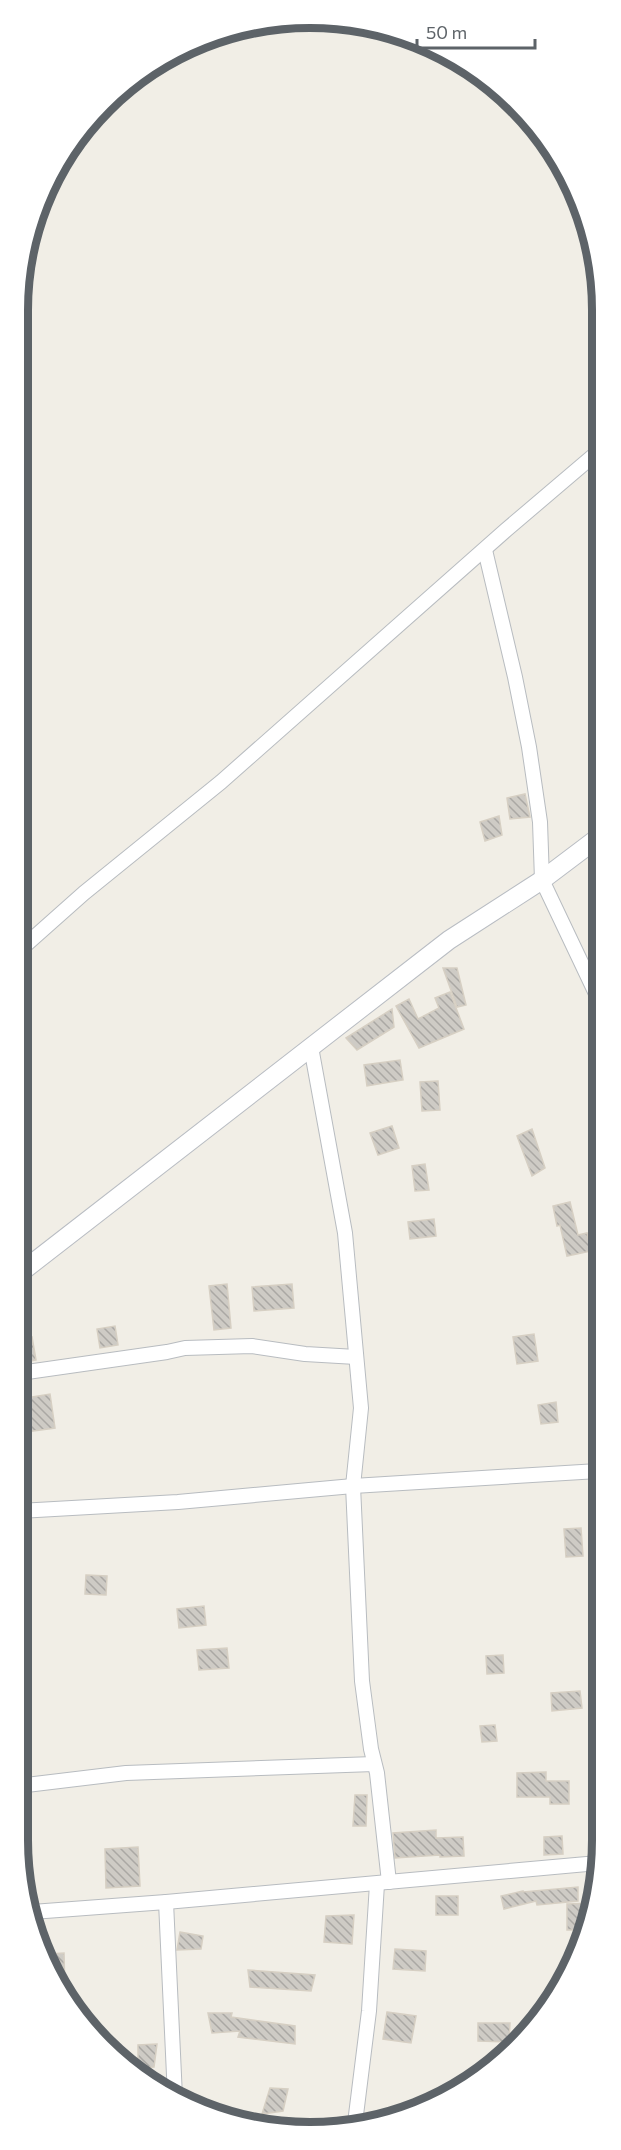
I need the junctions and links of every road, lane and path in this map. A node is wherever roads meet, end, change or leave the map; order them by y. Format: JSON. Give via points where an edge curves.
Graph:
{"nodes":[{"id":1,"x":592,"y":457,"type":"edge"},
{"id":2,"x":484,"y":550,"type":"junction"},
{"id":3,"x":592,"y":842,"type":"edge"},
{"id":4,"x":542,"y":880,"type":"junction"},
{"id":5,"x":28,"y":943,"type":"edge"},
{"id":6,"x":592,"y":985,"type":"edge"},
{"id":7,"x":311,"y":1047,"type":"junction"},
{"id":8,"x":28,"y":1267,"type":"edge"},
{"id":9,"x":356,"y":1357,"type":"junction"},
{"id":10,"x":28,"y":1372,"type":"edge"},
{"id":11,"x":592,"y":1471,"type":"edge"},
{"id":12,"x":353,"y":1486,"type":"junction"},
{"id":13,"x":28,"y":1510,"type":"edge"},
{"id":14,"x":375,"y":1764,"type":"junction"},
{"id":15,"x":28,"y":1785,"type":"edge"},
{"id":16,"x":591,"y":1864,"type":"edge"},
{"id":17,"x":383,"y":1883,"type":"junction"},
{"id":18,"x":166,"y":1902,"type":"junction"},
{"id":19,"x":38,"y":1912,"type":"edge"},
{"id":20,"x":175,"y":2087,"type":"edge"},
{"id":21,"x":355,"y":2118,"type":"edge"}],
"edges":[{"from":1,"to":2,"type":"street"},
{"from":2,"to":4,"type":"street","via":[[529,747],[540,822]]},
{"from":2,"to":5,"type":"street","via":[[221,782]]},
{"from":3,"to":4,"type":"street"},
{"from":4,"to":6,"type":"street"},
{"from":4,"to":7,"type":"street","via":[[449,940]]},
{"from":7,"to":8,"type":"street"},
{"from":7,"to":9,"type":"street","via":[[345,1233]]},
{"from":9,"to":10,"type":"street","via":[[226,1345]]},
{"from":9,"to":12,"type":"street","via":[[361,1408]]},
{"from":11,"to":12,"type":"street"},
{"from":12,"to":13,"type":"street","via":[[178,1502]]},
{"from":12,"to":14,"type":"street","via":[[362,1681]]},
{"from":14,"to":15,"type":"street","via":[[126,1773]]},
{"from":14,"to":17,"type":"street"},
{"from":16,"to":17,"type":"street"},
{"from":17,"to":18,"type":"street"},
{"from":17,"to":21,"type":"street"},
{"from":18,"to":19,"type":"street"},
{"from":18,"to":20,"type":"street"}]}
